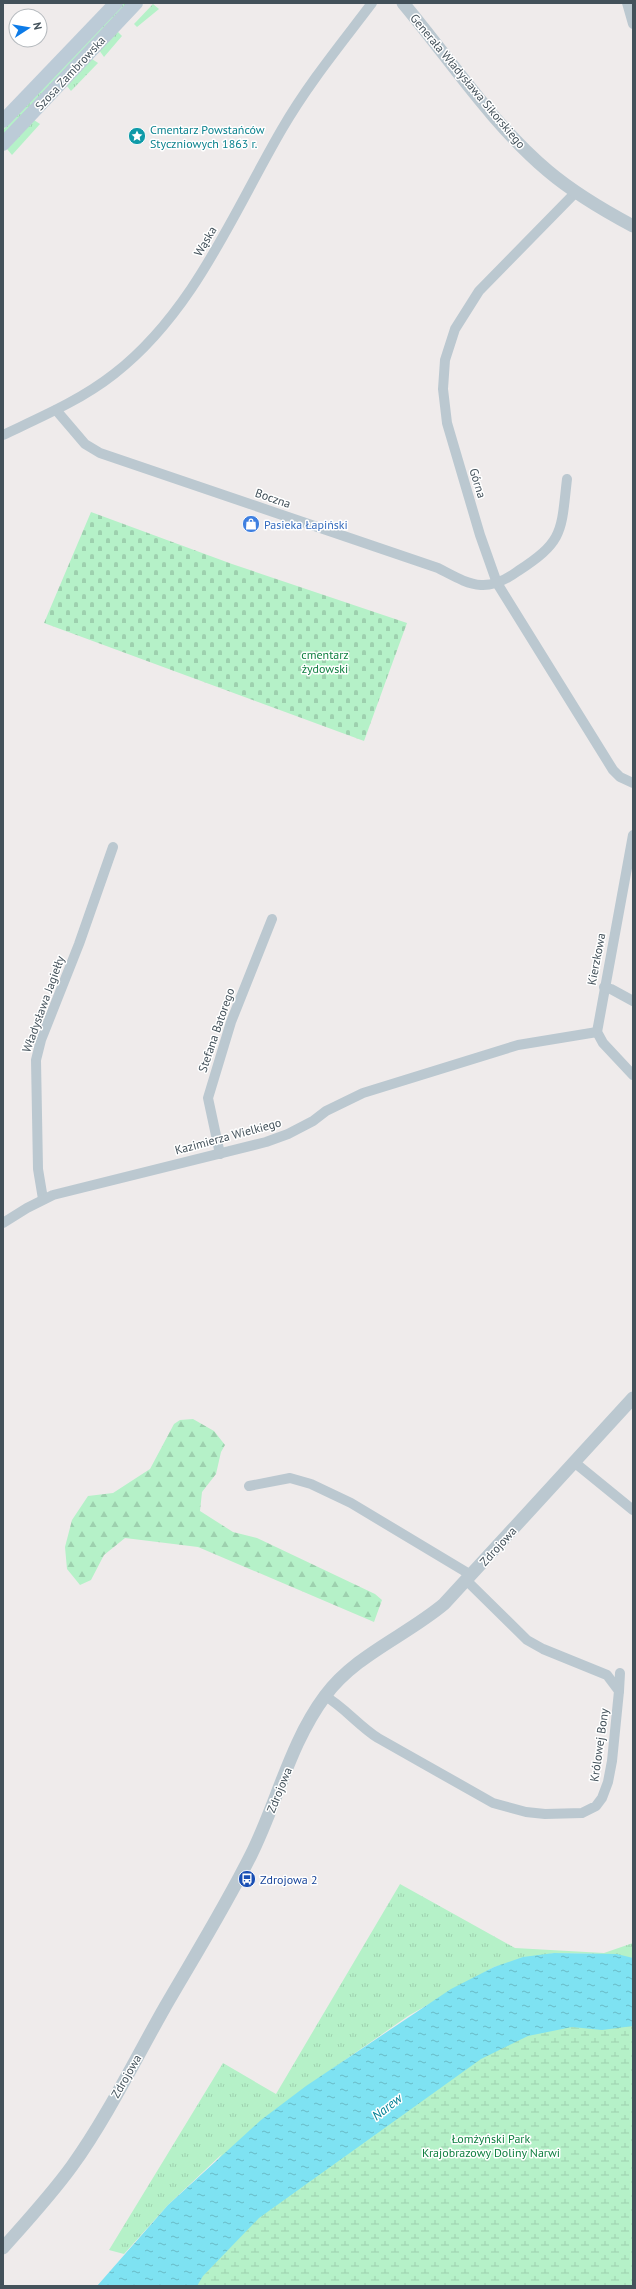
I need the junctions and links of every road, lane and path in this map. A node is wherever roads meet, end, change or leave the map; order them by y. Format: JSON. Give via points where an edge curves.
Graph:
{"nodes":[{"id":1,"x":116,"y":3,"type":"edge"},
{"id":2,"x":136,"y":3,"type":"edge"},
{"id":3,"x":372,"y":3,"type":"edge"},
{"id":4,"x":403,"y":3,"type":"edge"},
{"id":5,"x":627,"y":3,"type":"edge"},
{"id":6,"x":633,"y":24,"type":"edge"},
{"id":7,"x":3,"y":121,"type":"edge"},
{"id":8,"x":3,"y":144,"type":"edge"},
{"id":9,"x":576,"y":192,"type":"junction"},
{"id":10,"x":633,"y":226,"type":"edge"},
{"id":11,"x":56,"y":410,"type":"junction"},
{"id":12,"x":3,"y":434,"type":"edge"},
{"id":13,"x":567,"y":479,"type":"dead end"},
{"id":14,"x":497,"y":583,"type":"junction"},
{"id":15,"x":633,"y":783,"type":"edge"},
{"id":16,"x":633,"y":835,"type":"edge"},
{"id":17,"x":113,"y":848,"type":"dead end"},
{"id":18,"x":272,"y":919,"type":"dead end"},
{"id":19,"x":604,"y":987,"type":"junction"},
{"id":20,"x":633,"y":1001,"type":"edge"},
{"id":21,"x":597,"y":1032,"type":"junction"},
{"id":22,"x":633,"y":1075,"type":"edge"},
{"id":23,"x":220,"y":1154,"type":"junction"},
{"id":24,"x":43,"y":1199,"type":"junction"},
{"id":25,"x":3,"y":1223,"type":"edge"},
{"id":26,"x":633,"y":1398,"type":"edge"},
{"id":27,"x":574,"y":1462,"type":"junction"},
{"id":28,"x":248,"y":1486,"type":"dead end"},
{"id":29,"x":633,"y":1510,"type":"edge"},
{"id":30,"x":469,"y":1578,"type":"junction"},
{"id":31,"x":620,"y":1672,"type":"dead end"},
{"id":32,"x":619,"y":1691,"type":"junction"},
{"id":33,"x":325,"y":1696,"type":"junction"},
{"id":34,"x":3,"y":2248,"type":"edge"}],
"edges":[{"from":1,"to":7,"type":"main road","name":"Szosa Zambrowska"},
{"from":2,"to":8,"type":"main road","name":"Szosa Zambrowska"},
{"from":3,"to":11,"type":"street","name":"Wąska","via":[[294,109],[214,252],[177,307],[152,339],[119,370]]},
{"from":4,"to":9,"type":"street","name":"Generała Władysława Sikorskiego","via":[[520,144],[548,172]]},
{"from":5,"to":6,"type":"street"},
{"from":9,"to":10,"type":"street","name":"Generała Władysława Sikorskiego"},
{"from":9,"to":14,"type":"street","name":"Górna","via":[[479,291],[455,329],[445,360],[443,390],[447,423]]},
{"from":11,"to":12,"type":"street","name":"Wąska"},
{"from":11,"to":14,"type":"street","name":"Boczna","via":[[85,444],[100,453],[438,568],[473,583]]},
{"from":13,"to":14,"type":"street","via":[[562,523],[552,545],[538,558]]},
{"from":14,"to":15,"type":"street","name":"Górna","via":[[613,770],[620,777]]},
{"from":16,"to":19,"type":"street","name":"Kierzkowa"},
{"from":17,"to":24,"type":"street","name":"Władysława Jagiełły","via":[[43,1034],[36,1060],[38,1169]]},
{"from":18,"to":23,"type":"street","name":"Stefana Batorego","via":[[231,1022],[208,1098]]},
{"from":19,"to":20,"type":"street"},
{"from":19,"to":21,"type":"street","name":"Kierzkowa"},
{"from":21,"to":22,"type":"street","via":[[603,1043]]},
{"from":21,"to":23,"type":"street","name":"Kazimierza Wielkiego","via":[[518,1045],[363,1093],[288,1134]]},
{"from":23,"to":24,"type":"street","name":"Kazimierza Wielkiego","via":[[69,1190]]},
{"from":24,"to":25,"type":"street","name":"Kazimierza Wielkiego"},
{"from":26,"to":27,"type":"street","name":"Zdrojowa"},
{"from":27,"to":29,"type":"street"},
{"from":27,"to":30,"type":"street","name":"Zdrojowa"},
{"from":28,"to":30,"type":"street","via":[[290,1478],[311,1484],[351,1503]]},
{"from":30,"to":32,"type":"street","via":[[527,1640],[608,1675]]},
{"from":30,"to":33,"type":"street","name":"Zdrojowa","via":[[433,1612],[344,1674]]},
{"from":31,"to":32,"type":"street","name":"Królowej Bony"},
{"from":32,"to":33,"type":"street","name":"Królowej Bony","via":[[612,1761],[602,1798],[589,1811],[571,1814],[526,1812],[493,1803],[371,1734]]},
{"from":33,"to":34,"type":"street","name":"Zdrojowa","via":[[306,1726],[248,1861],[103,2115],[73,2164],[44,2202]]}]}
